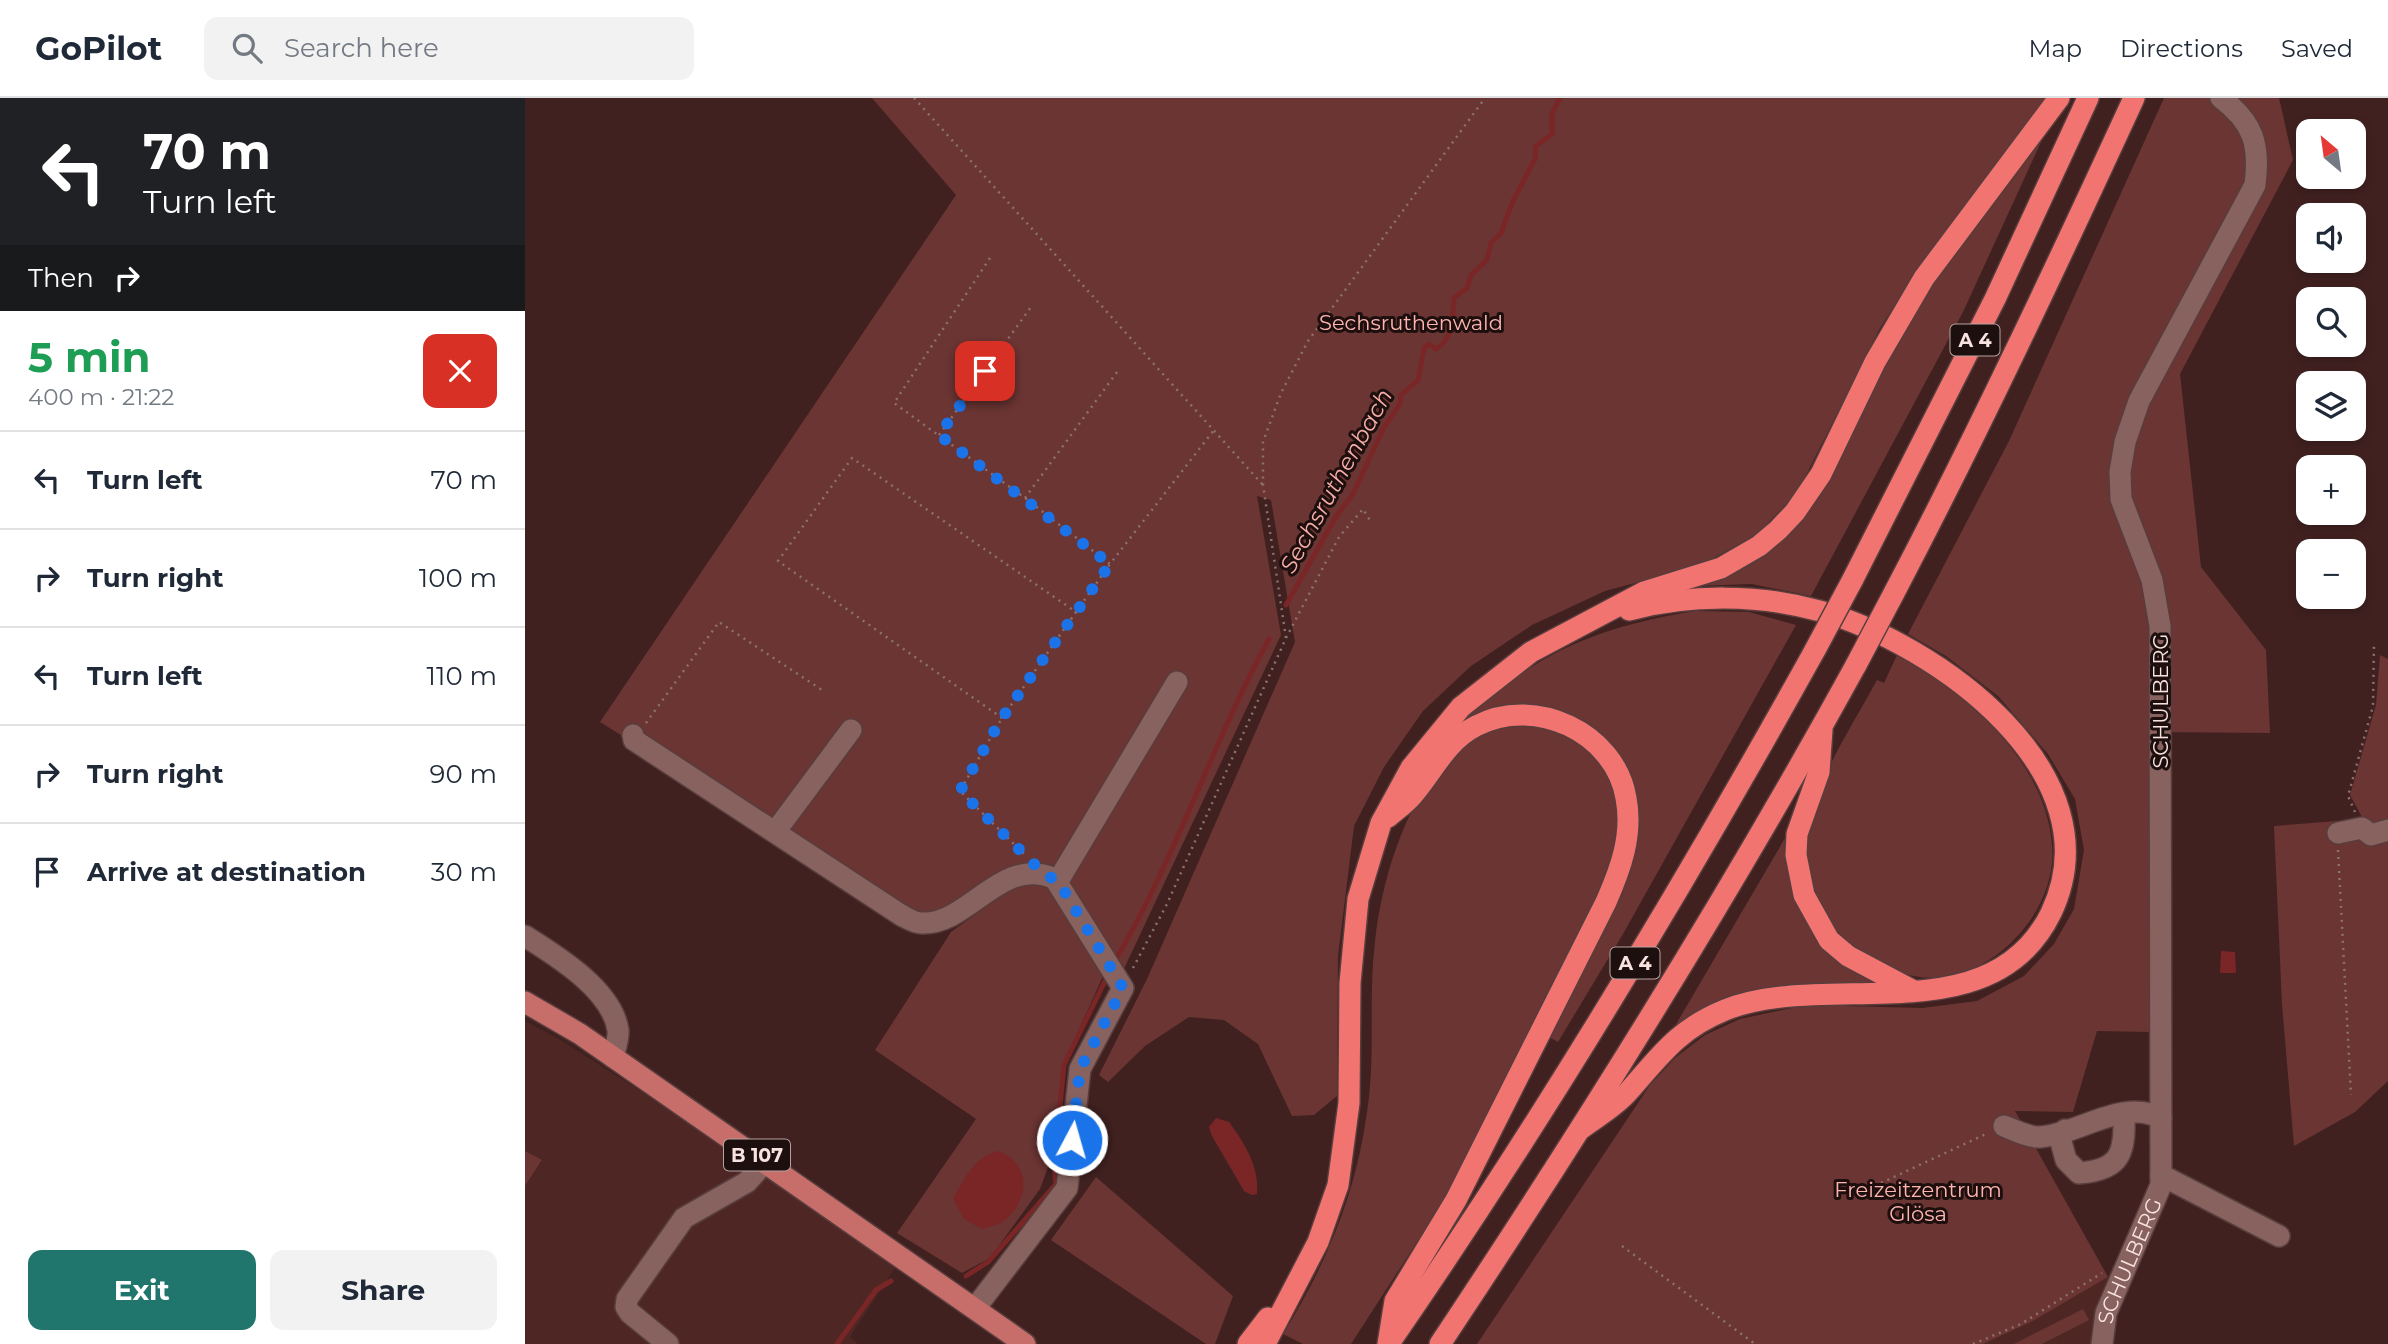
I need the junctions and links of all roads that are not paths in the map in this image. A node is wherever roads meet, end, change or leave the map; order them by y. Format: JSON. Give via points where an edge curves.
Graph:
{"nodes":[{"id":1,"x":2059,"y":98,"type":"edge"},
{"id":2,"x":2088,"y":98,"type":"edge"},
{"id":3,"x":2133,"y":98,"type":"edge"},
{"id":4,"x":2221,"y":98,"type":"edge"},
{"id":5,"x":1590,"y":623,"type":"junction"},
{"id":6,"x":1177,"y":682,"type":"dead end"},
{"id":7,"x":1823,"y":725,"type":"junction"},
{"id":8,"x":851,"y":730,"type":"dead end"},
{"id":9,"x":633,"y":738,"type":"road end"},
{"id":10,"x":1381,"y":823,"type":"junction"},
{"id":11,"x":2388,"y":830,"type":"edge"},
{"id":12,"x":775,"y":832,"type":"junction"},
{"id":13,"x":2338,"y":833,"type":"road end"},
{"id":14,"x":1051,"y":878,"type":"junction"},
{"id":15,"x":525,"y":936,"type":"edge"},
{"id":16,"x":1912,"y":990,"type":"junction"},
{"id":17,"x":525,"y":1002,"type":"edge"},
{"id":18,"x":613,"y":1057,"type":"junction"},
{"id":19,"x":2124,"y":1114,"type":"junction"},
{"id":20,"x":2161,"y":1118,"type":"junction"},
{"id":21,"x":2004,"y":1126,"type":"road end"},
{"id":22,"x":1582,"y":1128,"type":"junction"},
{"id":23,"x":2065,"y":1130,"type":"junction"},
{"id":24,"x":766,"y":1161,"type":"junction"},
{"id":25,"x":2161,"y":1175,"type":"junction"},
{"id":26,"x":2279,"y":1236,"type":"dead end"},
{"id":27,"x":1283,"y":1305,"type":"junction"},
{"id":28,"x":977,"y":1307,"type":"junction"},
{"id":29,"x":1391,"y":1338,"type":"edge"},
{"id":30,"x":668,"y":1344,"type":"edge"},
{"id":31,"x":1024,"y":1344,"type":"edge"},
{"id":32,"x":1248,"y":1344,"type":"edge"},
{"id":33,"x":1265,"y":1344,"type":"edge"},
{"id":34,"x":1440,"y":1344,"type":"edge"},
{"id":35,"x":2102,"y":1344,"type":"edge"}],
"edges":[{"from":1,"to":5,"type":"highway","via":[[1913,295],[1821,474],[1795,512],[1744,556],[1698,578],[1644,592]]},
{"from":2,"to":29,"type":"highway","number":"A 4","bridge":true,"via":[[1989,312],[1815,650],[1641,953],[1490,1194]]},
{"from":3,"to":7,"type":"highway","number":"A 4","bridge":true,"via":[[1962,464]]},
{"from":4,"to":20,"type":"street","name":"SCHULBERG","via":[[2251,130],[2258,155],[2255,185],[2139,401],[2120,472],[2121,499],[2152,580],[2160,626]]},
{"from":5,"to":10,"type":"highway","via":[[1531,652],[1479,690],[1424,751]]},
{"from":5,"to":16,"type":"highway","via":[[1632,609],[1692,600],[1755,600],[1817,610],[1876,631],[1929,659],[2009,726],[2040,771],[2062,821],[2064,865],[2057,897],[2036,936],[2003,966],[1964,984]]},
{"from":6,"to":14,"type":"street"},
{"from":7,"to":16,"type":"highway","via":[[1819,772],[1797,834],[1804,895],[1829,940],[1848,956]]},
{"from":7,"to":22,"type":"highway","number":"A 4"},
{"from":8,"to":12,"type":"street"},
{"from":9,"to":12,"type":"street"},
{"from":10,"to":27,"type":"highway","via":[[1364,872],[1354,927],[1349,1103],[1340,1172],[1318,1242]]},
{"from":10,"to":29,"type":"highway","via":[[1412,797],[1444,750],[1460,736],[1491,719],[1522,715],[1558,721],[1598,745],[1617,772],[1626,796],[1628,821],[1622,860],[1606,902],[1457,1200],[1395,1301]]},
{"from":11,"to":13,"type":"street","via":[[2371,835],[2362,828]]},
{"from":12,"to":14,"type":"street","via":[[919,924],[941,920],[1009,878]]},
{"from":14,"to":28,"type":"street","via":[[1123,988],[1080,1069],[1067,1188]]},
{"from":15,"to":18,"type":"street","via":[[567,962],[606,1002],[619,1031]]},
{"from":16,"to":22,"type":"highway","via":[[1883,995],[1786,995],[1723,1010],[1672,1042],[1627,1093]]},
{"from":17,"to":18,"type":"main road","number":"B 107"},
{"from":18,"to":24,"type":"main road","number":"B 107"},
{"from":19,"to":20,"type":"street","via":[[2147,1111]]},
{"from":19,"to":23,"type":"street"},
{"from":19,"to":23,"type":"street","via":[[2124,1146],[2116,1162],[2098,1172],[2079,1173],[2066,1160],[2060,1138]]},
{"from":20,"to":25,"type":"street","name":"SCHULBERG"},
{"from":21,"to":23,"type":"street","via":[[2039,1138]]},
{"from":22,"to":34,"type":"highway","number":"A 4"},
{"from":24,"to":28,"type":"main road","number":"B 107"},
{"from":24,"to":30,"type":"street","via":[[747,1182],[684,1219],[627,1299],[630,1313]]},
{"from":25,"to":26,"type":"street"},
{"from":25,"to":35,"type":"street","name":"SCHULBERG","via":[[2161,1185],[2106,1313]]},
{"from":27,"to":32,"type":"highway","via":[[1263,1322]]},
{"from":27,"to":33,"type":"highway"},
{"from":28,"to":31,"type":"main road","number":"B 107"}]}
